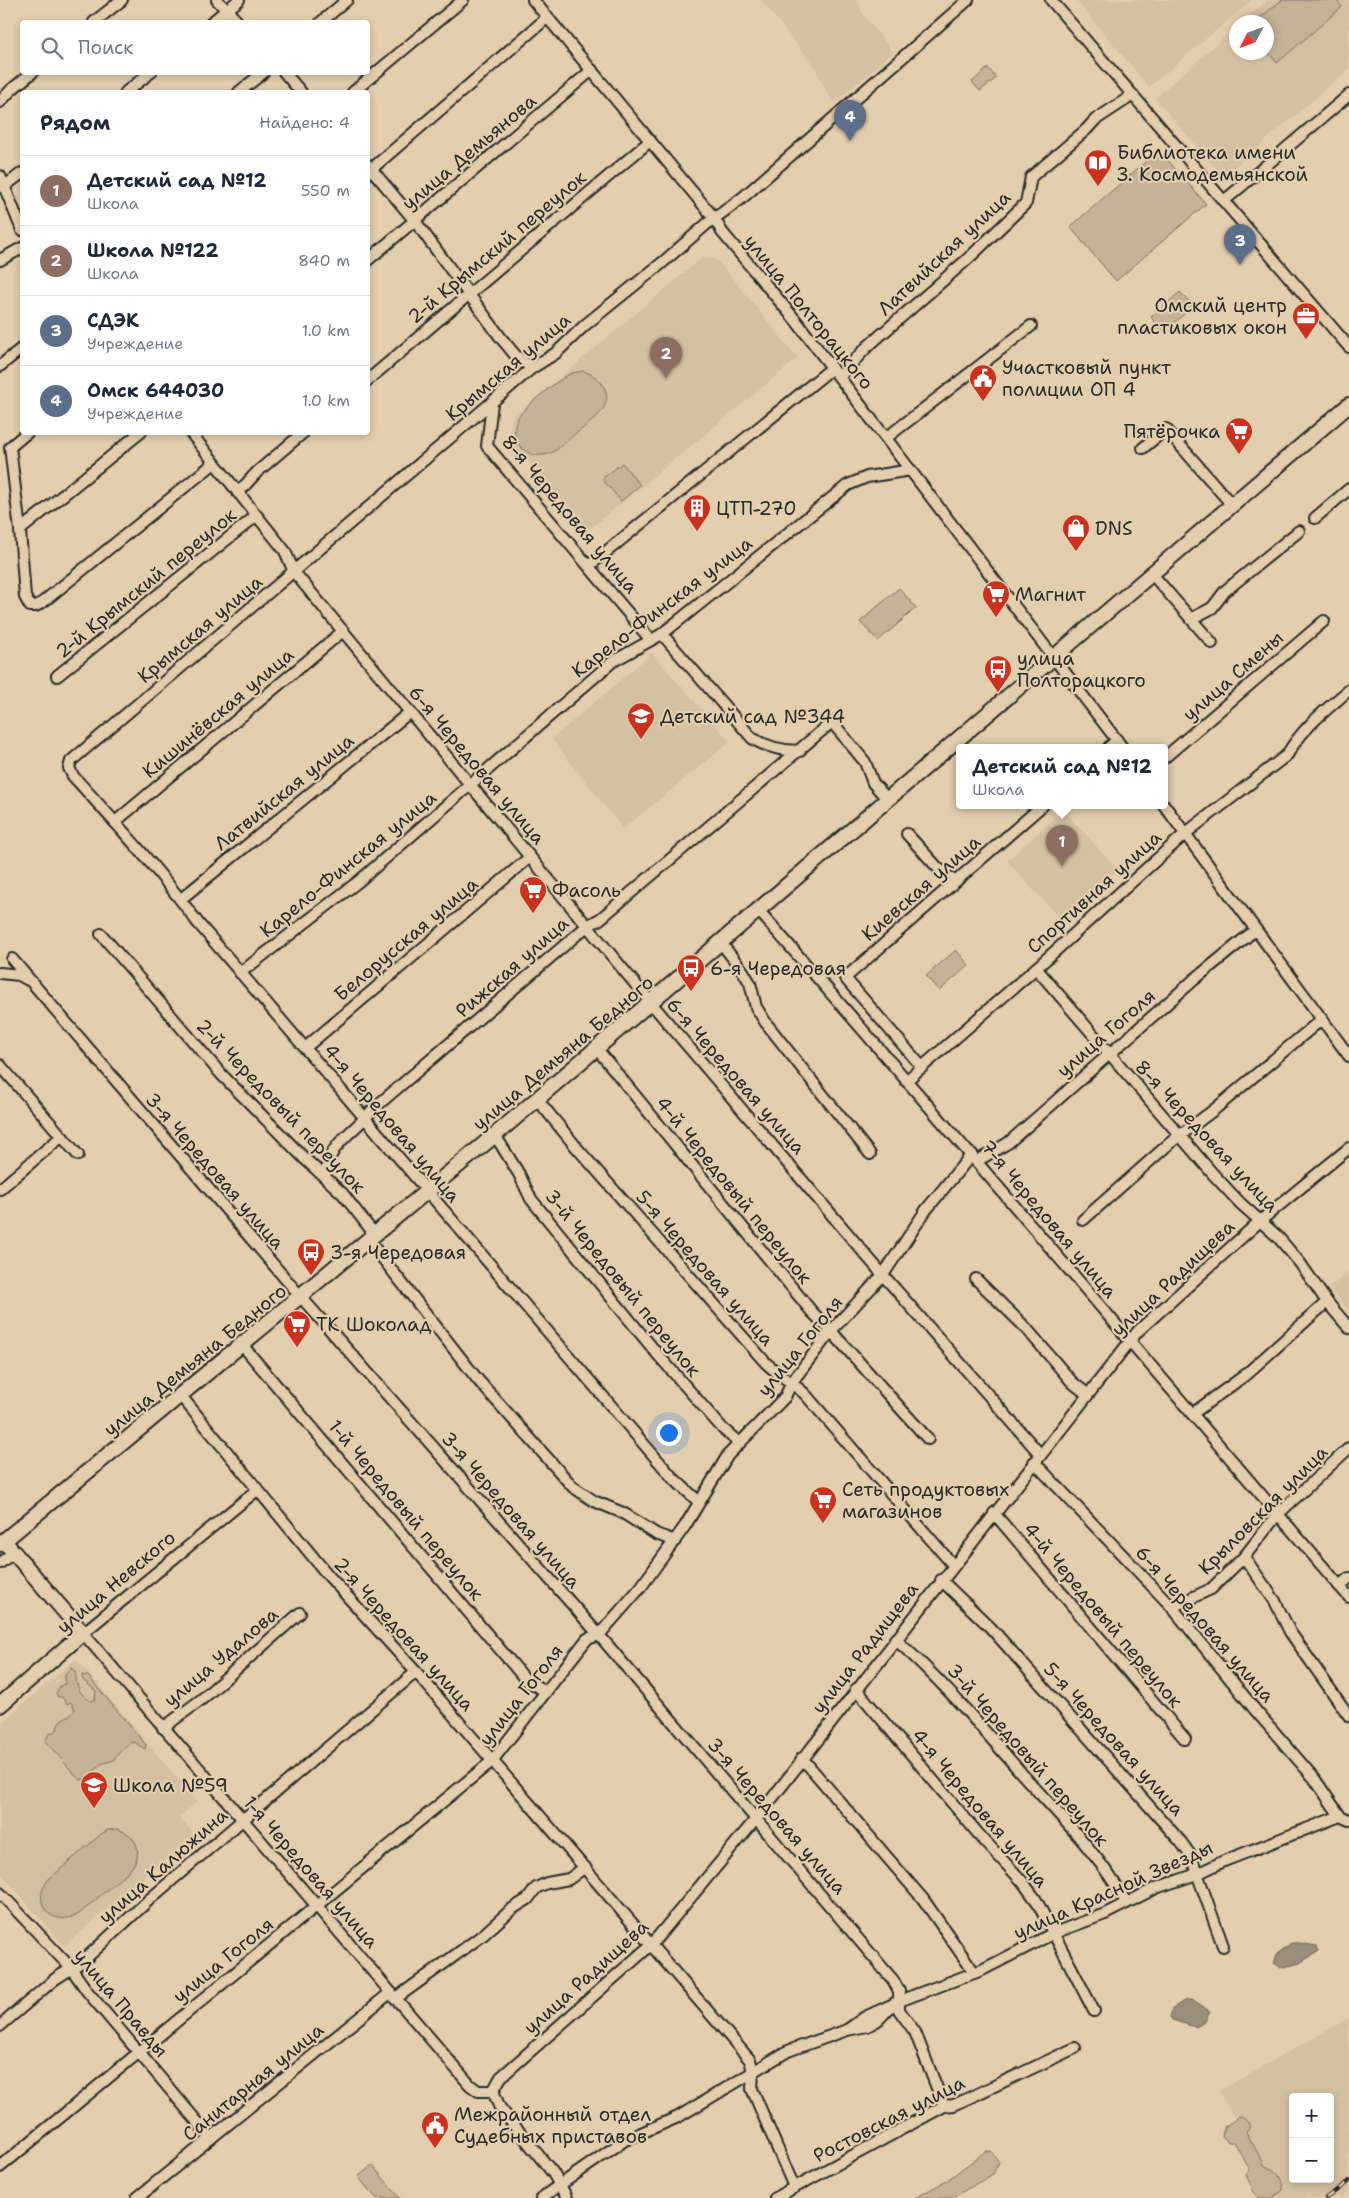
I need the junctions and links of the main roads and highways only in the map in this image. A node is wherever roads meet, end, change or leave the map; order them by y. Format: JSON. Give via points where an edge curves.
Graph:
{"nodes":[{"id":1,"x":1349,"y":405,"type":"edge"},
{"id":2,"x":2,"y":1543,"type":"edge"},
{"id":3,"x":83,"y":1633,"type":"joint"},
{"id":4,"x":0,"y":1705,"type":"edge"}],
"edges":[{"from":1,"to":2,"type":"main road","name":"улица Демьяна Бедного","via":[[537,1100]]},
{"from":2,"to":3,"type":"main road","name":"1-я Чередовая улица","via":[[14,1552]]},
{"from":3,"to":4,"type":"main road","name":"улица Невского"}]}
